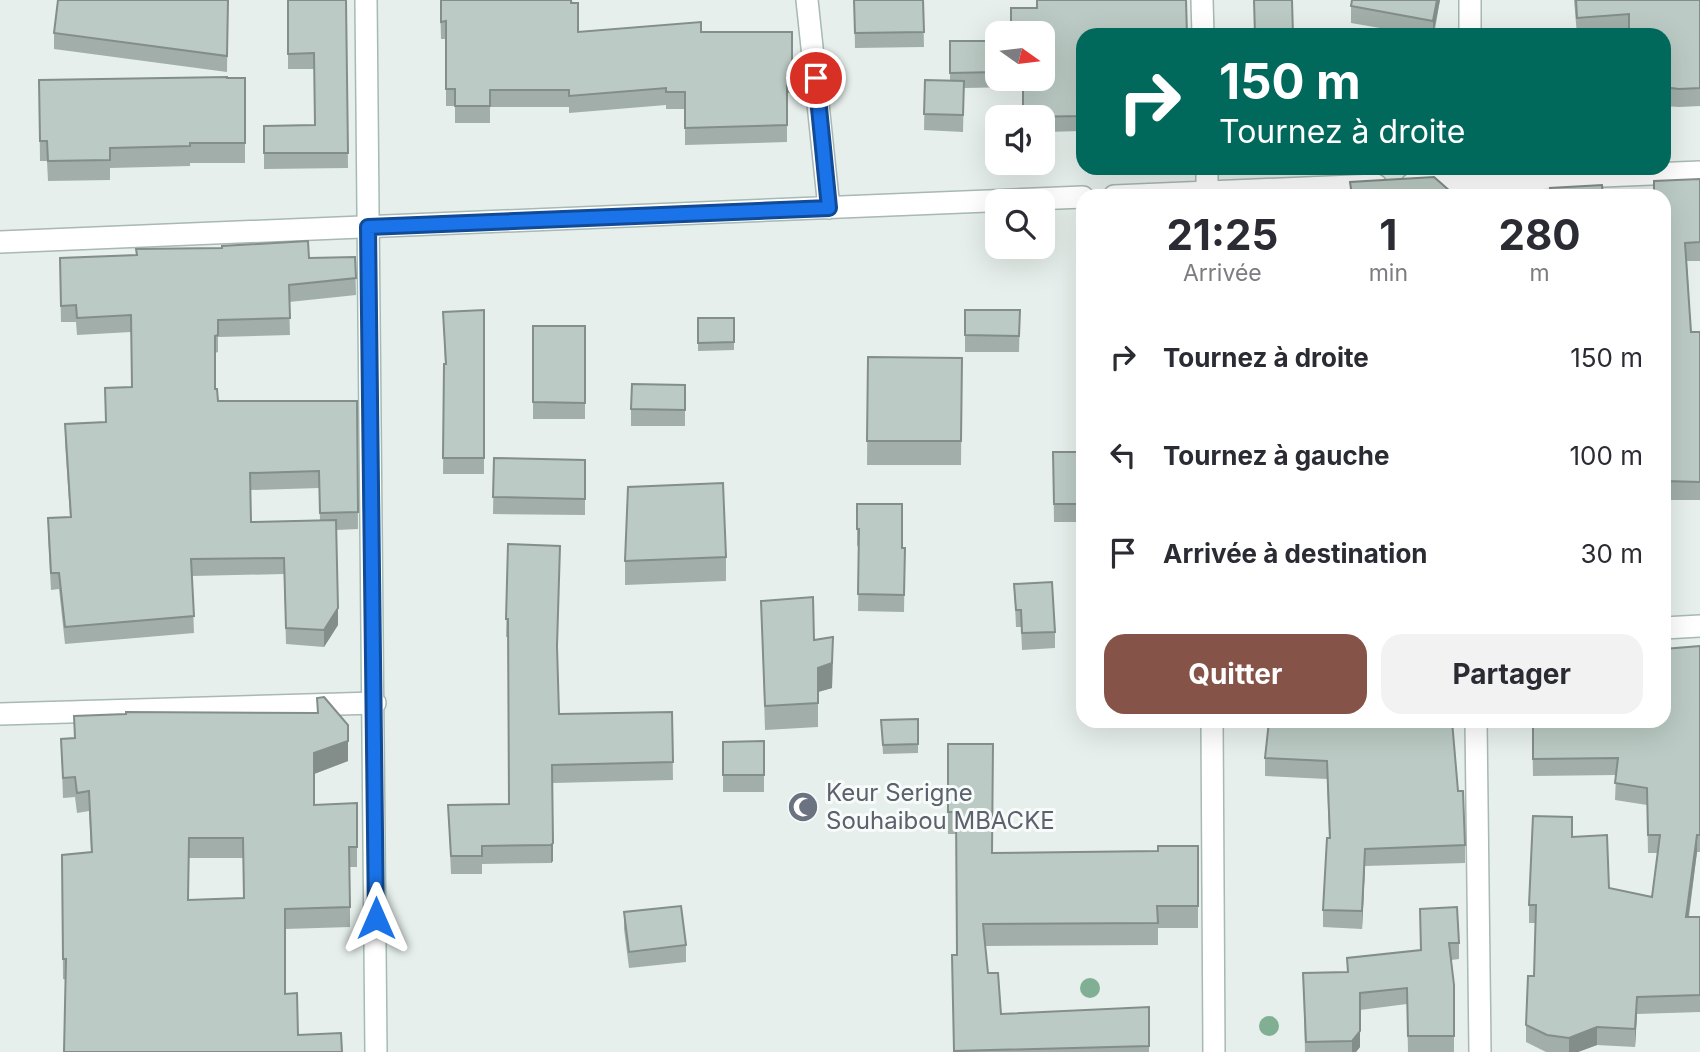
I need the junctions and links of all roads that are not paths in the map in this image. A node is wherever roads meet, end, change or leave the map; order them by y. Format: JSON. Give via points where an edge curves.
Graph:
{"nodes":[{"id":1,"x":366,"y":0,"type":"edge"},
{"id":2,"x":807,"y":0,"type":"edge"},
{"id":3,"x":1202,"y":0,"type":"edge"},
{"id":4,"x":1470,"y":0,"type":"edge"},
{"id":5,"x":1203,"y":28,"type":"edge"},
{"id":6,"x":1470,"y":28,"type":"edge"},
{"id":7,"x":1700,"y":172,"type":"edge"},
{"id":8,"x":1671,"y":173,"type":"edge"},
{"id":9,"x":1632,"y":175,"type":"edge"},
{"id":10,"x":1472,"y":182,"type":"edge"},
{"id":11,"x":1317,"y":189,"type":"edge"},
{"id":12,"x":1076,"y":197,"type":"edge"},
{"id":13,"x":829,"y":208,"type":"junction"},
{"id":14,"x":368,"y":227,"type":"junction"},
{"id":15,"x":0,"y":242,"type":"edge"},
{"id":16,"x":1700,"y":626,"type":"edge"},
{"id":17,"x":1671,"y":628,"type":"edge"},
{"id":18,"x":374,"y":703,"type":"junction"},
{"id":19,"x":0,"y":714,"type":"edge"},
{"id":20,"x":1212,"y":728,"type":"edge"},
{"id":21,"x":1476,"y":728,"type":"edge"},
{"id":22,"x":376,"y":1052,"type":"edge"},
{"id":23,"x":1214,"y":1052,"type":"edge"},
{"id":24,"x":1480,"y":1052,"type":"edge"}],
"edges":[{"from":1,"to":14,"type":"street"},
{"from":2,"to":13,"type":"street"},
{"from":3,"to":5,"type":"street"},
{"from":4,"to":6,"type":"street"},
{"from":7,"to":8,"type":"street"},
{"from":9,"to":10,"type":"street"},
{"from":10,"to":11,"type":"street"},
{"from":12,"to":13,"type":"street"},
{"from":13,"to":14,"type":"street"},
{"from":14,"to":15,"type":"street"},
{"from":14,"to":18,"type":"street"},
{"from":16,"to":17,"type":"street"},
{"from":18,"to":19,"type":"street"},
{"from":18,"to":22,"type":"street"},
{"from":20,"to":23,"type":"street"},
{"from":21,"to":24,"type":"street"}]}
